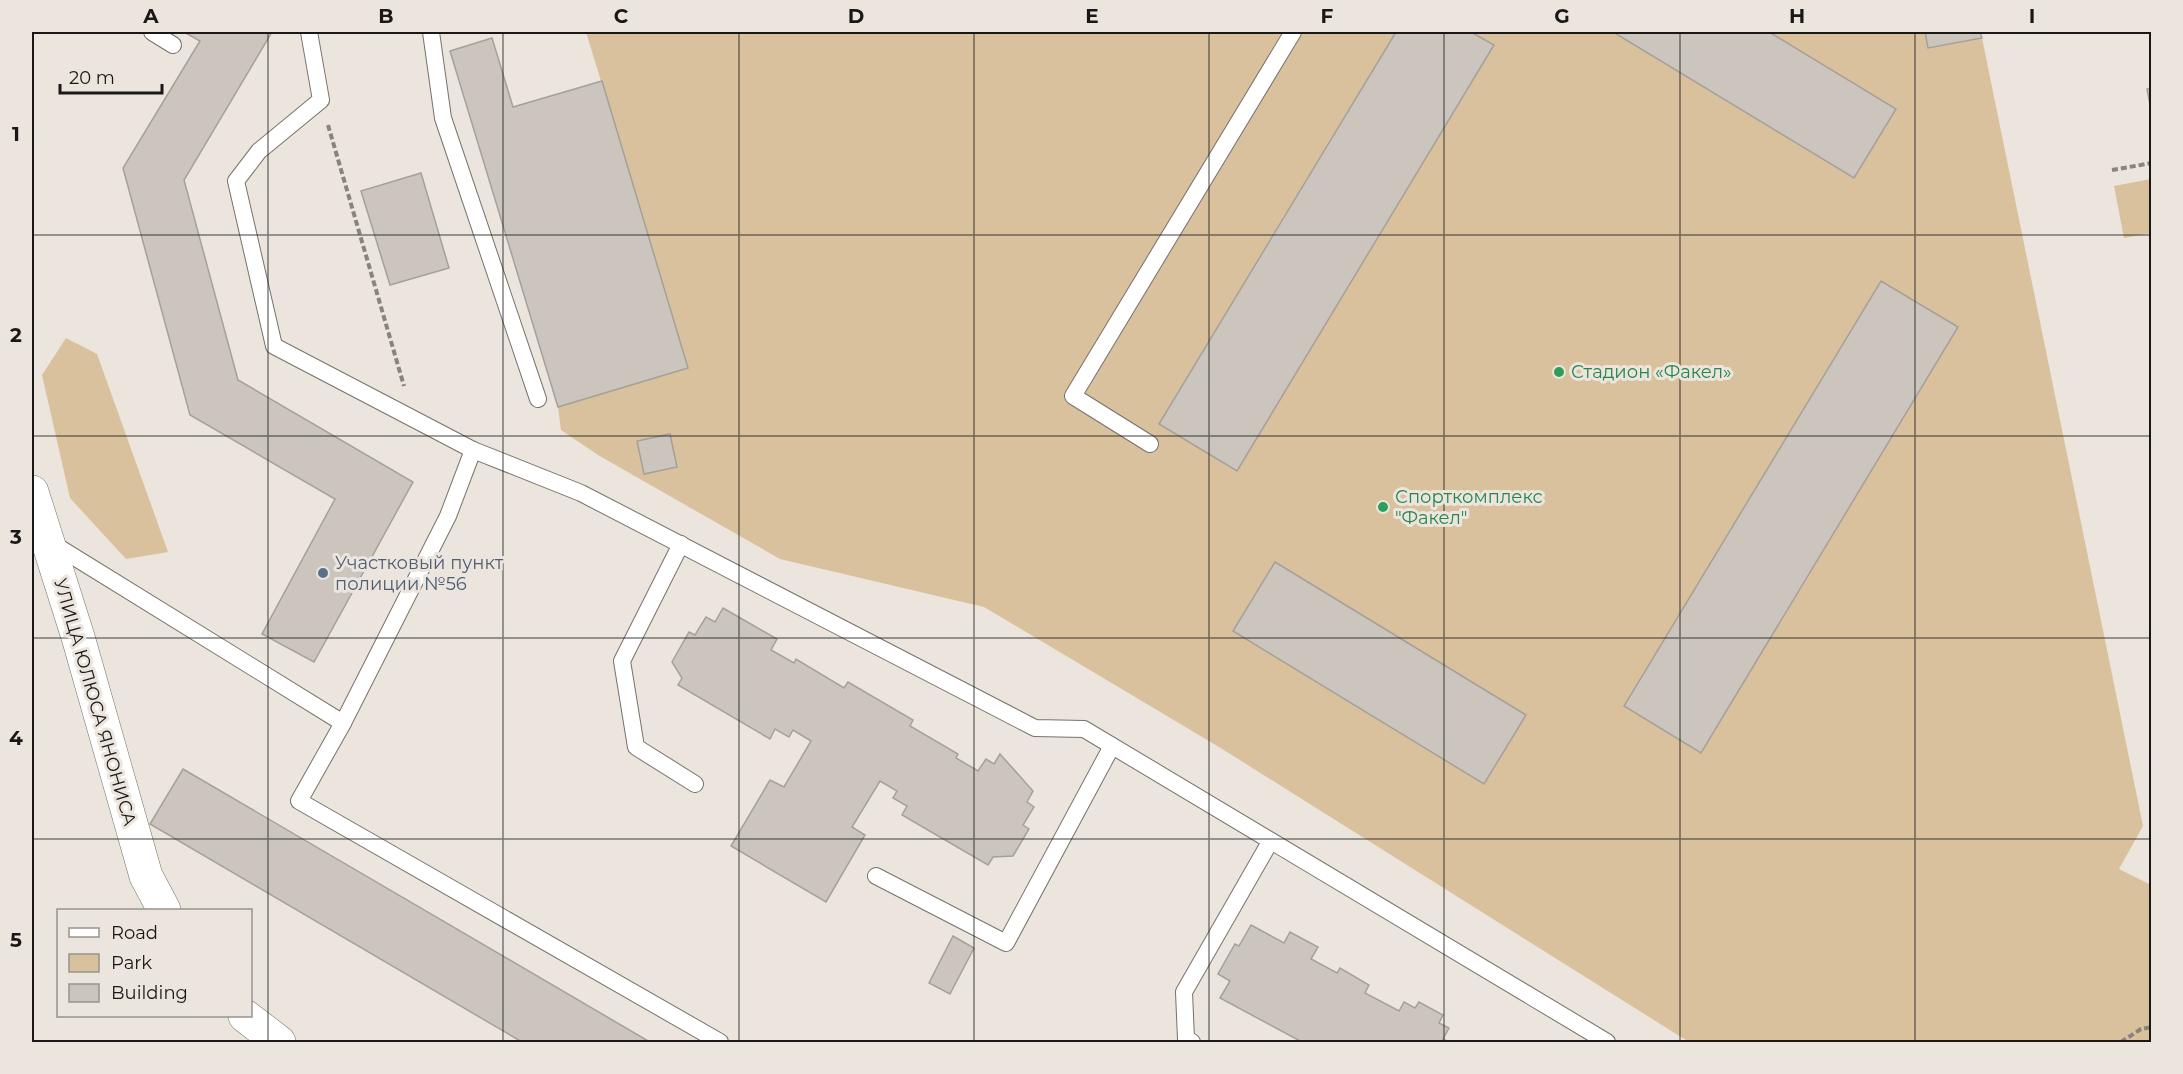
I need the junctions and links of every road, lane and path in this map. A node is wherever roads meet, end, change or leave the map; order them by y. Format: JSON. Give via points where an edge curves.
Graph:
{"nodes":[{"id":1,"x":152,"y":32,"type":"edge"},
{"id":2,"x":309,"y":32,"type":"edge"},
{"id":3,"x":430,"y":32,"type":"edge"},
{"id":4,"x":1293,"y":32,"type":"edge"},
{"id":5,"x":173,"y":45,"type":"dead end"},
{"id":6,"x":321,"y":100,"type":"junction"},
{"id":7,"x":2151,"y":163,"type":"edge"},
{"id":8,"x":2112,"y":170,"type":"dead end"},
{"id":9,"x":538,"y":399,"type":"dead end"},
{"id":10,"x":415,"y":421,"type":"junction"},
{"id":11,"x":1149,"y":444,"type":"dead end"},
{"id":12,"x":472,"y":450,"type":"junction"},
{"id":13,"x":32,"y":496,"type":"edge"},
{"id":14,"x":46,"y":540,"type":"junction"},
{"id":15,"x":681,"y":544,"type":"junction"},
{"id":16,"x":343,"y":723,"type":"junction"},
{"id":17,"x":1112,"y":746,"type":"junction"},
{"id":18,"x":694,"y":784,"type":"dead end"},
{"id":19,"x":1270,"y":842,"type":"junction"},
{"id":20,"x":876,"y":876,"type":"dead end"},
{"id":21,"x":163,"y":909,"type":"edge"},
{"id":22,"x":246,"y":1017,"type":"edge"},
{"id":23,"x":2151,"y":1027,"type":"edge"},
{"id":24,"x":279,"y":1042,"type":"edge"},
{"id":25,"x":720,"y":1042,"type":"edge"},
{"id":26,"x":1192,"y":1042,"type":"edge"},
{"id":27,"x":1607,"y":1042,"type":"edge"},
{"id":28,"x":2121,"y":1042,"type":"edge"}],
"edges":[{"from":1,"to":5,"type":"lane"},
{"from":2,"to":6,"type":"lane"},
{"from":3,"to":9,"type":"lane","via":[[443,118]]},
{"from":4,"to":11,"type":"lane","via":[[1073,396]]},
{"from":6,"to":10,"type":"path"},
{"from":6,"to":10,"type":"lane","via":[[259,152],[236,181],[274,346]]},
{"from":7,"to":8,"type":"path"},
{"from":10,"to":12,"type":"lane"},
{"from":12,"to":15,"type":"lane","via":[[581,493]]},
{"from":12,"to":16,"type":"lane","via":[[448,516]]},
{"from":13,"to":14,"type":"street","name":"УЛИЦА ЮЛЮСА ЯНОНИСА"},
{"from":14,"to":16,"type":"lane"},
{"from":14,"to":21,"type":"street","name":"УЛИЦА ЮЛЮСА ЯНОНИСА","via":[[78,637],[146,876]]},
{"from":15,"to":17,"type":"lane","via":[[1035,728],[1084,729]]},
{"from":15,"to":18,"type":"lane","via":[[622,661],[636,747]]},
{"from":16,"to":25,"type":"lane","via":[[299,801]]},
{"from":17,"to":19,"type":"lane"},
{"from":17,"to":20,"type":"lane","via":[[1006,943]]},
{"from":19,"to":26,"type":"lane","via":[[1184,992],[1186,1039]]},
{"from":19,"to":27,"type":"lane"},
{"from":22,"to":24,"type":"street"},
{"from":23,"to":28,"type":"path"}]}
